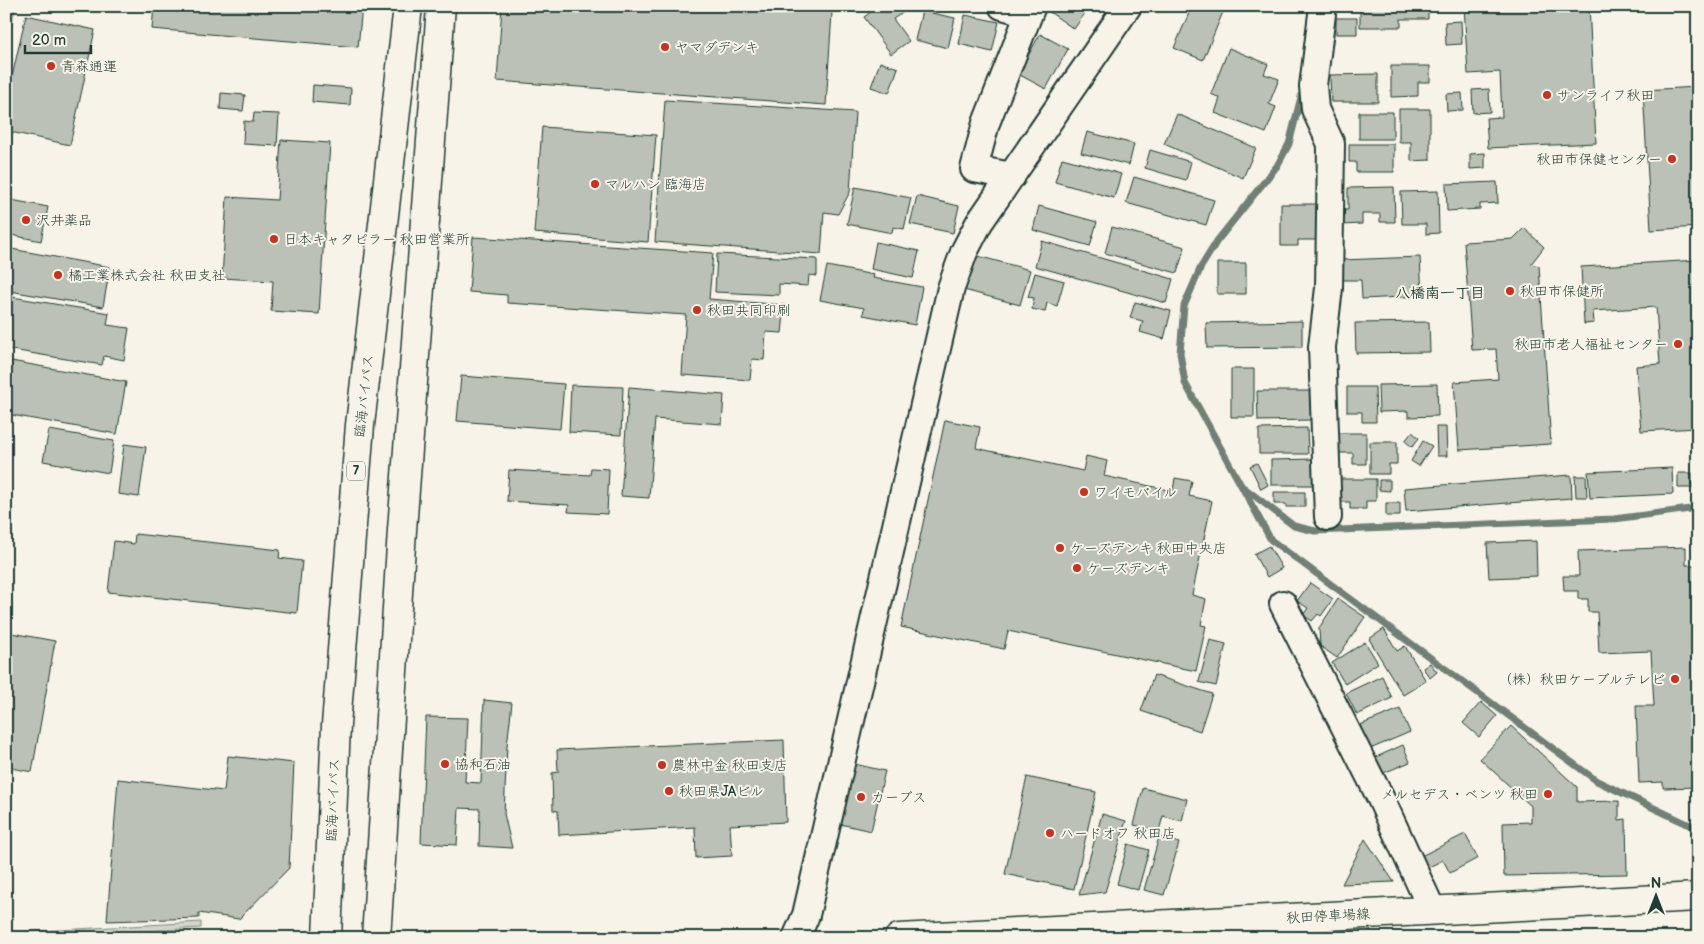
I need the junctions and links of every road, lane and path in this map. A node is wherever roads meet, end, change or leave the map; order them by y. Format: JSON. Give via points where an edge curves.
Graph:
{"nodes":[{"id":1,"x":408,"y":6,"type":"edge"},
{"id":2,"x":442,"y":6,"type":"edge"},
{"id":3,"x":1002,"y":6,"type":"edge"},
{"id":4,"x":1128,"y":6,"type":"edge"},
{"id":5,"x":1323,"y":6,"type":"edge"},
{"id":6,"x":1030,"y":9,"type":"edge"},
{"id":7,"x":1012,"y":176,"type":"junction"},
{"id":8,"x":1328,"y":517,"type":"dead end"},
{"id":9,"x":1283,"y":604,"type":"dead end"},
{"id":10,"x":1698,"y":897,"type":"edge"},
{"id":11,"x":1432,"y":910,"type":"junction"},
{"id":12,"x":327,"y":938,"type":"edge"},
{"id":13,"x":376,"y":938,"type":"edge"},
{"id":14,"x":796,"y":938,"type":"edge"},
{"id":15,"x":899,"y":938,"type":"edge"}],
"edges":[{"from":1,"to":12,"type":"main road","name":"臨海バイパス","number":"7","via":[[360,426],[336,726]]},
{"from":2,"to":13,"type":"main road","via":[[402,530]]},
{"from":3,"to":6,"type":"street"},
{"from":4,"to":7,"type":"street"},
{"from":5,"to":8,"type":"street","via":[[1313,86],[1315,109],[1330,144],[1329,288],[1322,346]]},
{"from":6,"to":7,"type":"street","via":[[986,123],[974,169]]},
{"from":7,"to":14,"type":"street","via":[[964,252],[951,288],[815,877],[804,923]]},
{"from":9,"to":11,"type":"street","via":[[1381,799]]},
{"from":10,"to":11,"type":"main road","name":"秋田停車場線"},
{"from":11,"to":15,"type":"main road","name":"秋田停車場線"}]}
